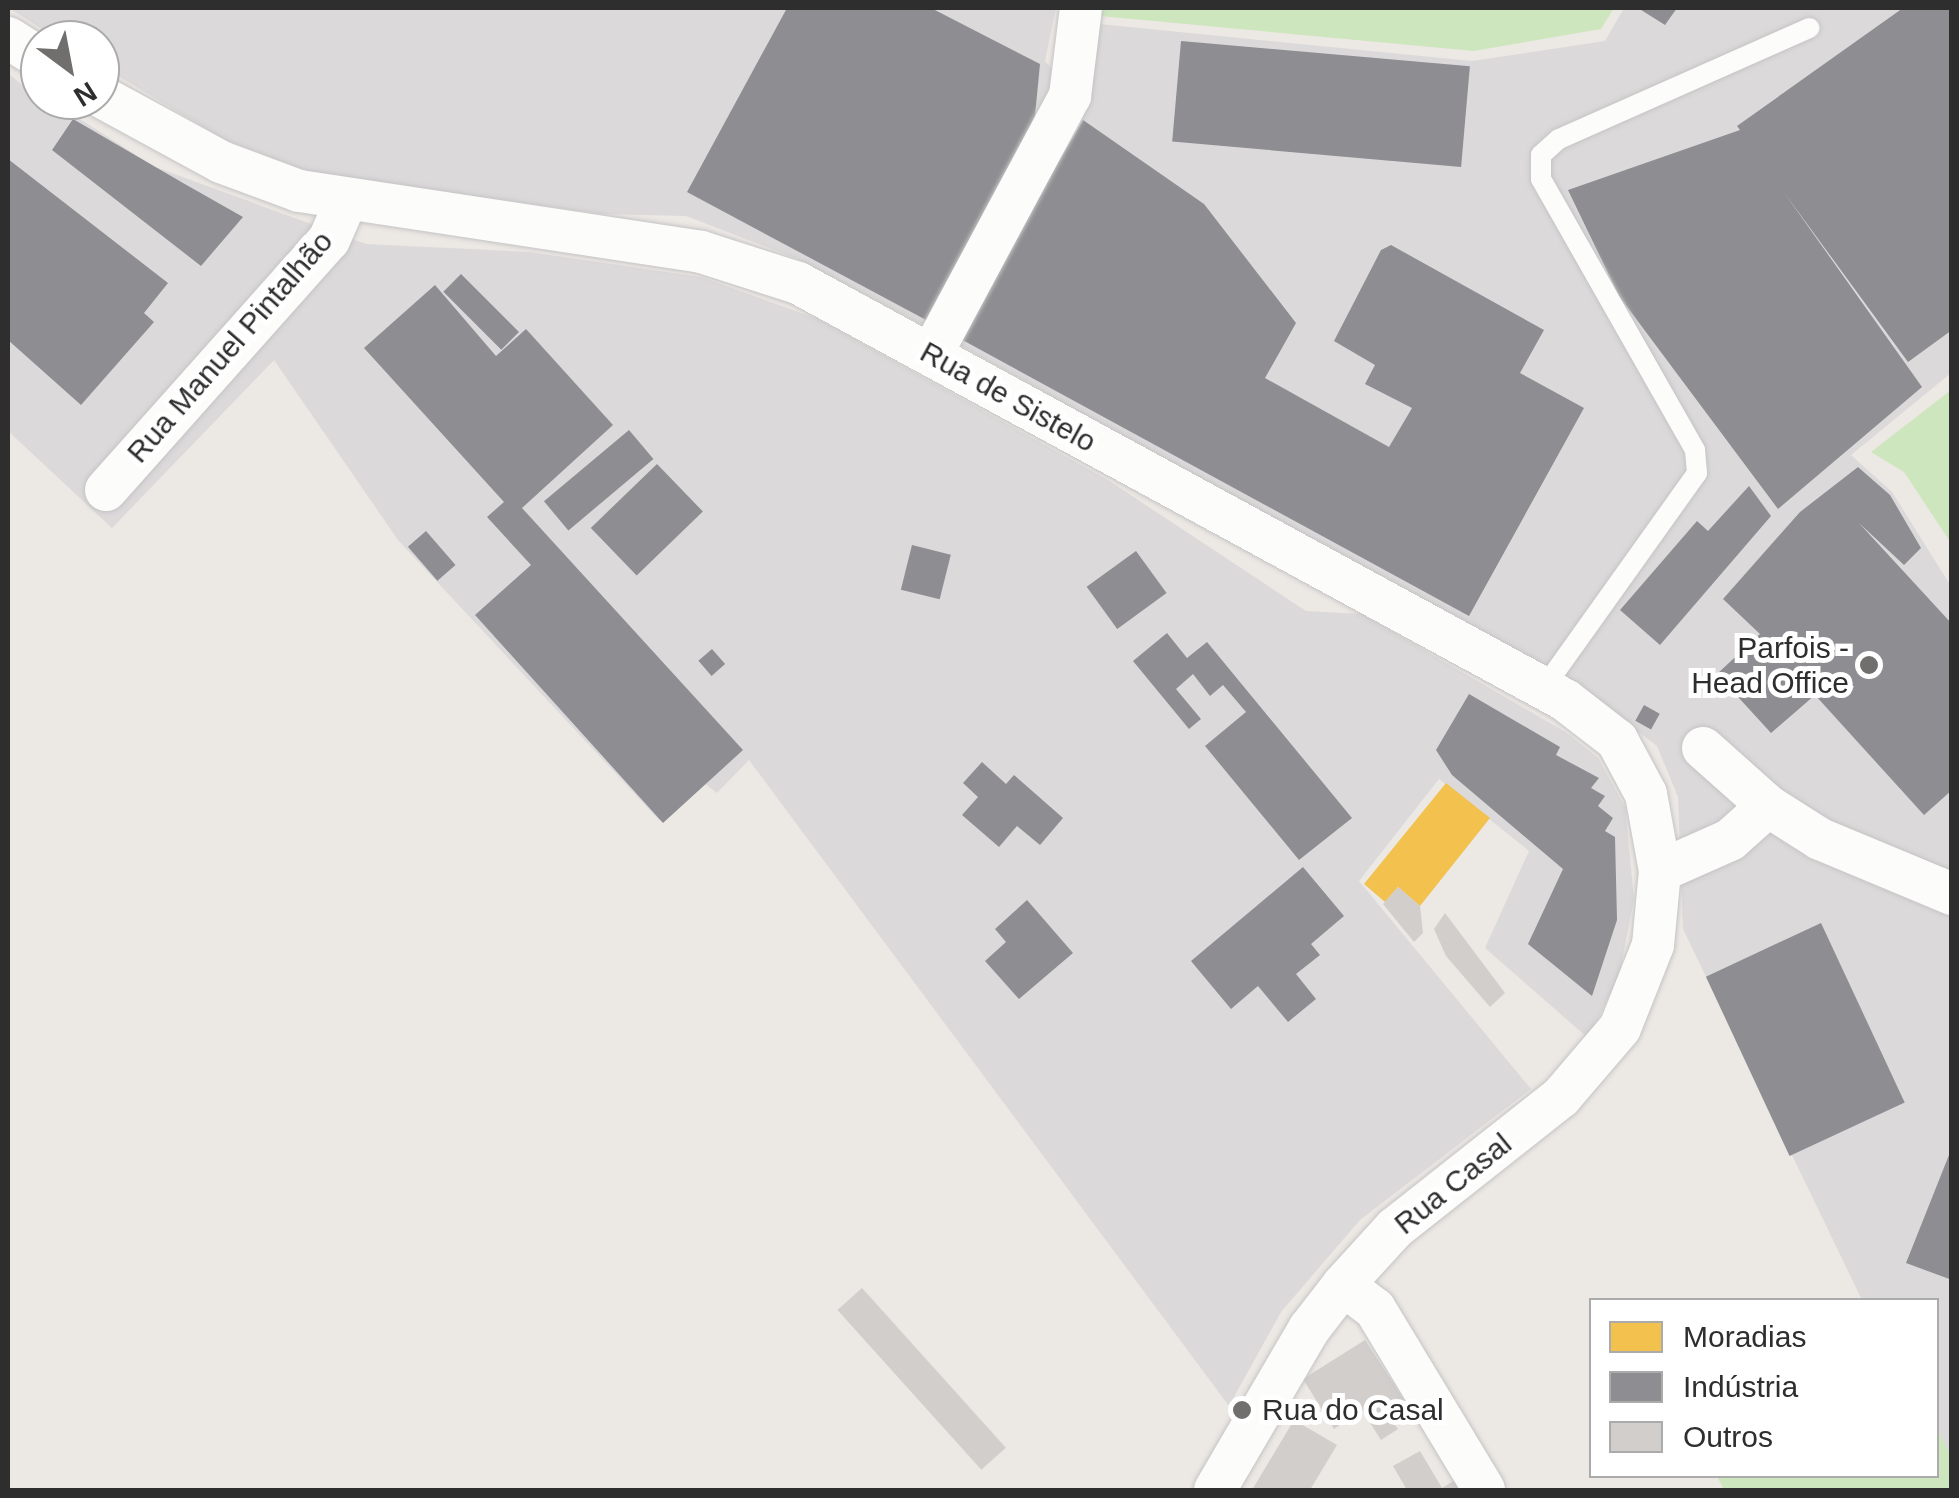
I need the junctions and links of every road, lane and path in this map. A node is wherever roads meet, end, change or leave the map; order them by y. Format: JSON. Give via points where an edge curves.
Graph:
{"nodes":[{"id":1,"x":1082,"y":8,"type":"edge"},
{"id":2,"x":1810,"y":28,"type":"dead end"},
{"id":3,"x":120,"y":107,"type":"edge"},
{"id":4,"x":346,"y":200,"type":"junction"},
{"id":5,"x":931,"y":355,"type":"junction"},
{"id":6,"x":106,"y":490,"type":"dead end"},
{"id":7,"x":1543,"y":689,"type":"junction"},
{"id":8,"x":1704,"y":748,"type":"dead end"},
{"id":9,"x":1768,"y":806,"type":"junction"},
{"id":10,"x":1660,"y":871,"type":"junction"},
{"id":11,"x":1952,"y":894,"type":"edge"},
{"id":12,"x":1343,"y":1285,"type":"junction"},
{"id":13,"x":1215,"y":1490,"type":"edge"},
{"id":14,"x":1484,"y":1490,"type":"edge"}],
"edges":[{"from":1,"to":5,"type":"street","via":[[1070,96]]},
{"from":2,"to":7,"type":"lane","via":[[1559,139],[1541,155],[1542,180],[1696,450],[1697,473]]},
{"from":3,"to":4,"type":"street","name":"Rua de Sistelo","via":[[221,162]]},
{"from":4,"to":5,"type":"street","name":"Rua de Sistelo","via":[[700,252],[798,283]]},
{"from":4,"to":6,"type":"street","name":"Rua Manuel Pintalhão","via":[[329,240]]},
{"from":5,"to":7,"type":"street","name":"Rua de Sistelo"},
{"from":7,"to":10,"type":"street","name":"Rua de Sistelo","via":[[1617,740],[1646,794]]},
{"from":8,"to":9,"type":"street"},
{"from":9,"to":10,"type":"street","via":[[1730,840]]},
{"from":9,"to":11,"type":"street","via":[[1820,838]]},
{"from":10,"to":12,"type":"street","name":"Rua Casal","via":[[1652,945],[1620,1028],[1561,1097],[1395,1228]]},
{"from":12,"to":13,"type":"street","name":"Rua Casal","via":[[1309,1329]]},
{"from":12,"to":14,"type":"street","via":[[1375,1309]]}]}
